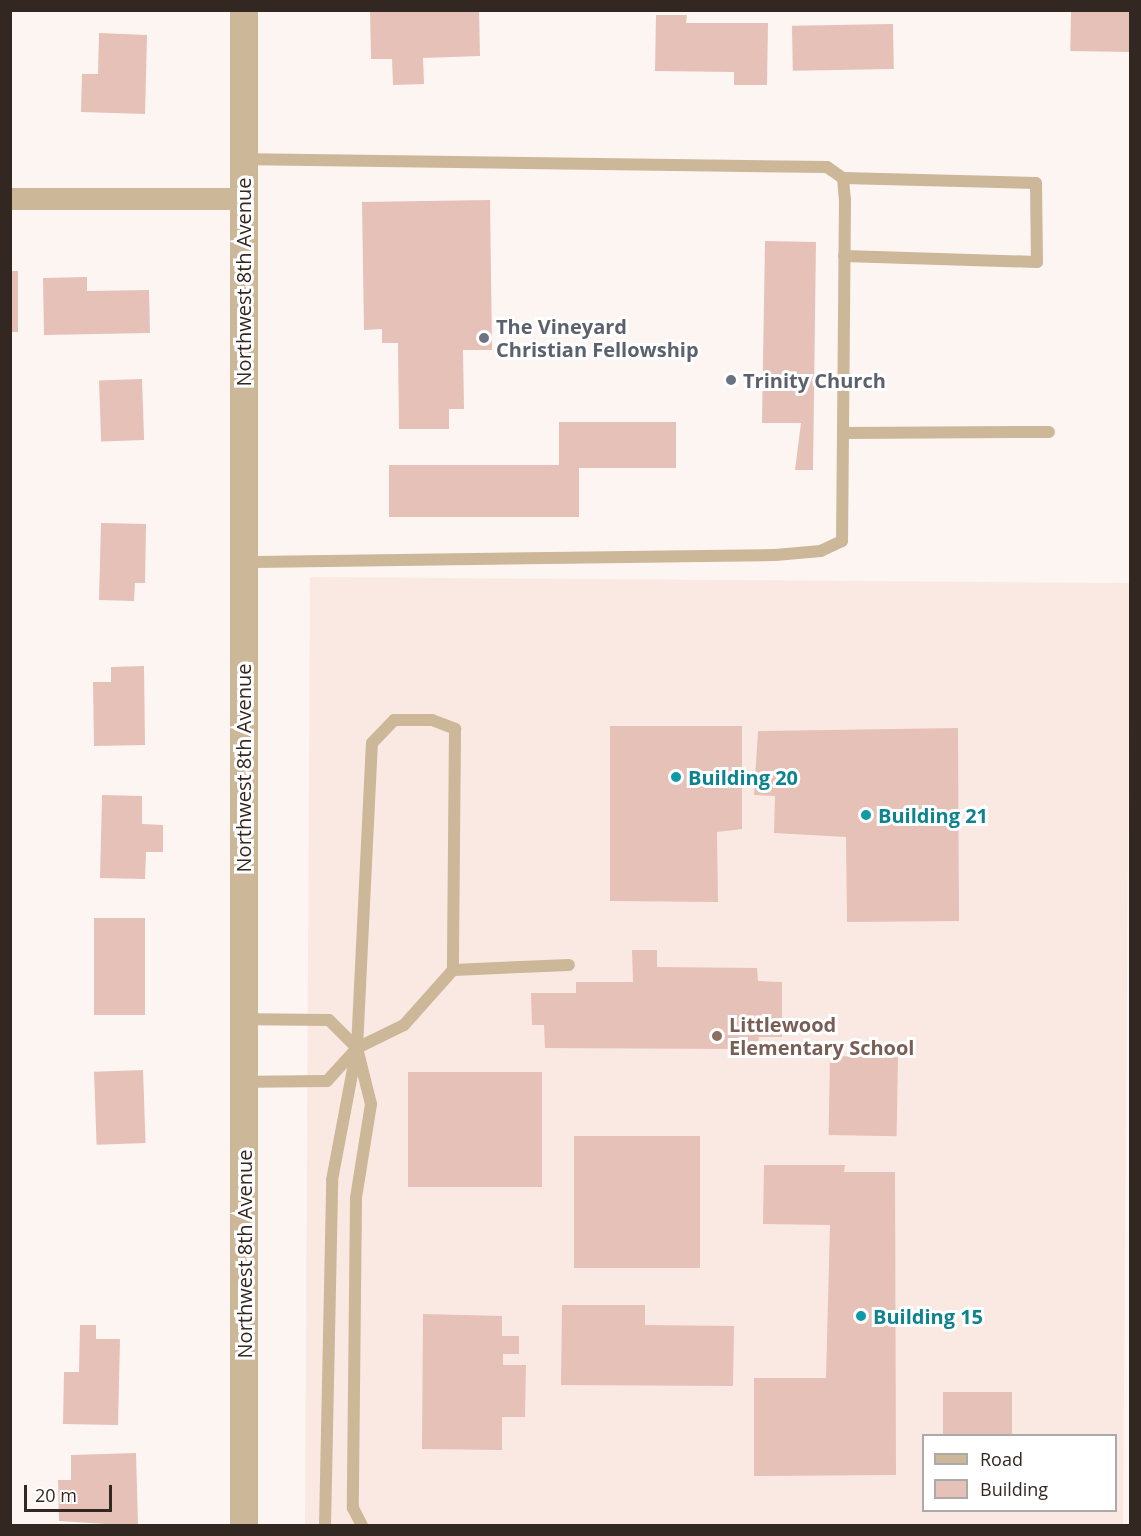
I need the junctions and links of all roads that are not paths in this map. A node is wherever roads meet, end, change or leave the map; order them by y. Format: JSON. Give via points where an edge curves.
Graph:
{"nodes":[{"id":1,"x":244,"y":10,"type":"edge"},
{"id":2,"x":243,"y":159,"type":"junction"},
{"id":3,"x":843,"y":178,"type":"junction"},
{"id":4,"x":10,"y":199,"type":"edge"},
{"id":5,"x":243,"y":199,"type":"junction"},
{"id":6,"x":844,"y":256,"type":"junction"},
{"id":7,"x":1049,"y":432,"type":"dead end"},
{"id":8,"x":843,"y":433,"type":"junction"},
{"id":9,"x":243,"y":562,"type":"junction"},
{"id":10,"x":569,"y":965,"type":"dead end"},
{"id":11,"x":453,"y":970,"type":"junction"},
{"id":12,"x":243,"y":1019,"type":"junction"},
{"id":13,"x":357,"y":1048,"type":"junction"},
{"id":14,"x":243,"y":1082,"type":"junction"},
{"id":15,"x":244,"y":1526,"type":"edge"},
{"id":16,"x":325,"y":1526,"type":"edge"},
{"id":17,"x":362,"y":1526,"type":"edge"}],
"edges":[{"from":1,"to":2,"type":"street","name":"Northwest 8th Avenue"},
{"from":2,"to":3,"type":"lane","via":[[827,167]]},
{"from":2,"to":5,"type":"street","name":"Northwest 8th Avenue"},
{"from":3,"to":6,"type":"lane"},
{"from":3,"to":6,"type":"lane","via":[[1036,183],[1037,262]]},
{"from":4,"to":5,"type":"street"},
{"from":5,"to":9,"type":"street","name":"Northwest 8th Avenue"},
{"from":6,"to":8,"type":"lane"},
{"from":7,"to":8,"type":"lane"},
{"from":8,"to":9,"type":"lane","via":[[843,541],[821,551]]},
{"from":9,"to":12,"type":"street","name":"Northwest 8th Avenue"},
{"from":10,"to":11,"type":"lane"},
{"from":11,"to":13,"type":"lane","via":[[404,1025]]},
{"from":11,"to":13,"type":"lane","via":[[455,729],[432,720],[394,720],[372,743]]},
{"from":12,"to":13,"type":"lane","via":[[329,1020]]},
{"from":12,"to":14,"type":"street","name":"Northwest 8th Avenue"},
{"from":13,"to":14,"type":"lane","via":[[327,1081]]},
{"from":13,"to":16,"type":"lane","via":[[332,1180]]},
{"from":13,"to":17,"type":"lane","via":[[371,1104],[356,1198],[353,1508]]},
{"from":14,"to":15,"type":"street","name":"Northwest 8th Avenue"}]}
